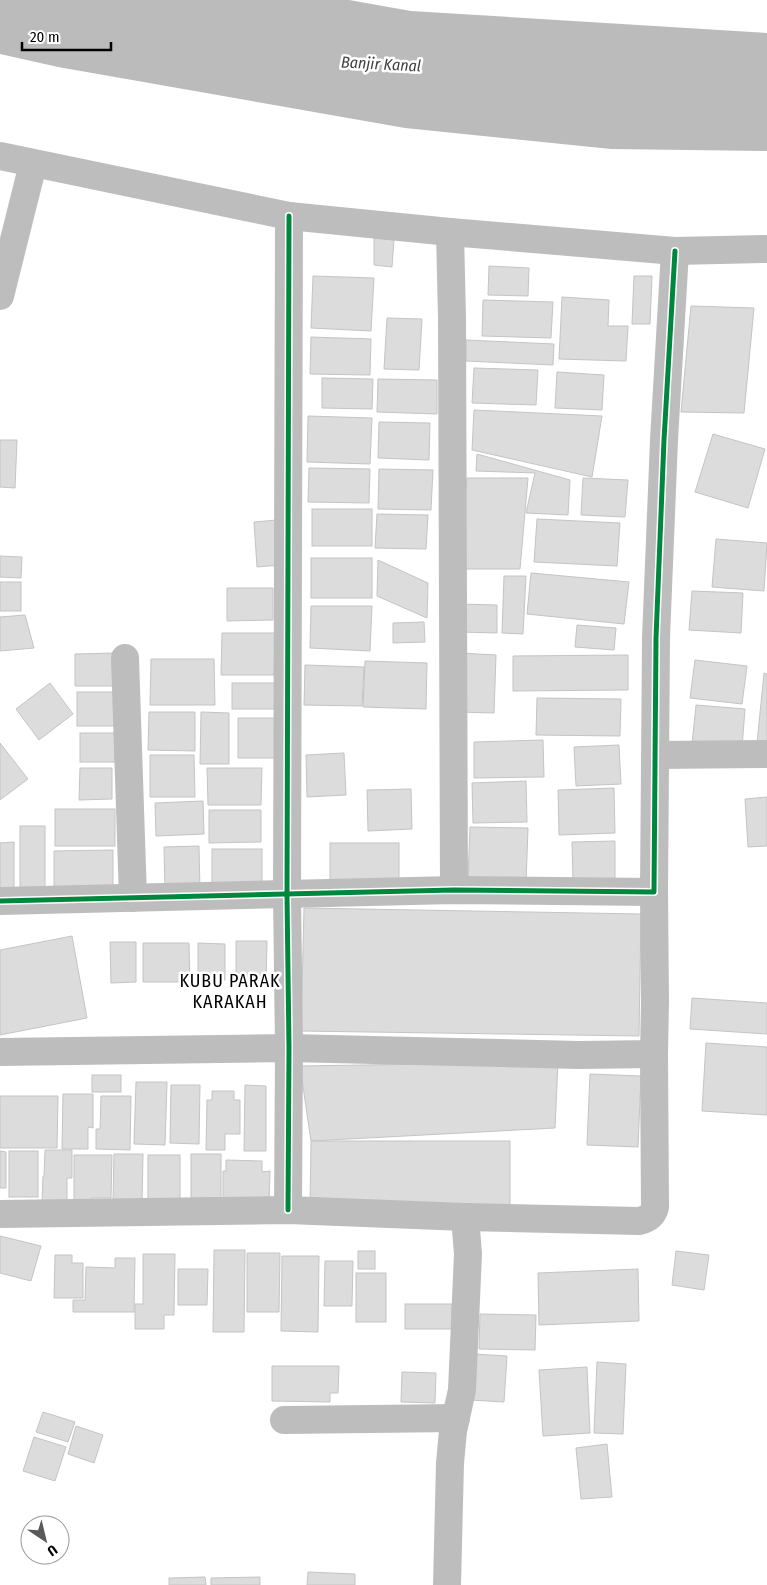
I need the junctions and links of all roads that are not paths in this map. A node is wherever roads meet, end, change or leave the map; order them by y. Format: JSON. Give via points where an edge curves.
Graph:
{"nodes":[{"id":1,"x":0,"y":156,"type":"edge"},
{"id":2,"x":33,"y":164,"type":"junction"},
{"id":3,"x":289,"y":216,"type":"junction"},
{"id":4,"x":450,"y":232,"type":"junction"},
{"id":5,"x":767,"y":249,"type":"edge"},
{"id":6,"x":675,"y":250,"type":"junction"},
{"id":7,"x":0,"y":296,"type":"edge"},
{"id":8,"x":125,"y":658,"type":"dead end"},
{"id":9,"x":767,"y":754,"type":"edge"},
{"id":10,"x":655,"y":755,"type":"junction"},
{"id":11,"x":454,"y":890,"type":"junction"},
{"id":12,"x":654,"y":892,"type":"junction"},
{"id":13,"x":287,"y":895,"type":"junction"},
{"id":14,"x":132,"y":898,"type":"junction"},
{"id":15,"x":0,"y":900,"type":"edge"},
{"id":16,"x":289,"y":1048,"type":"junction"},
{"id":17,"x":0,"y":1052,"type":"edge"},
{"id":18,"x":654,"y":1054,"type":"junction"},
{"id":19,"x":288,"y":1210,"type":"junction"},
{"id":20,"x":0,"y":1214,"type":"edge"},
{"id":21,"x":465,"y":1217,"type":"junction"},
{"id":22,"x":456,"y":1418,"type":"junction"},
{"id":23,"x":284,"y":1420,"type":"dead end"},
{"id":24,"x":446,"y":1585,"type":"edge"}],
"edges":[{"from":1,"to":2,"type":"street"},
{"from":2,"to":3,"type":"street"},
{"from":2,"to":7,"type":"street"},
{"from":3,"to":4,"type":"street"},
{"from":3,"to":13,"type":"street"},
{"from":4,"to":6,"type":"street"},
{"from":4,"to":11,"type":"street"},
{"from":5,"to":6,"type":"street"},
{"from":6,"to":10,"type":"street","via":[[656,638]]},
{"from":8,"to":14,"type":"street"},
{"from":9,"to":10,"type":"street"},
{"from":10,"to":12,"type":"street"},
{"from":11,"to":12,"type":"street"},
{"from":11,"to":13,"type":"street"},
{"from":12,"to":18,"type":"street"},
{"from":13,"to":14,"type":"street"},
{"from":13,"to":16,"type":"street"},
{"from":14,"to":15,"type":"street"},
{"from":16,"to":17,"type":"street"},
{"from":16,"to":18,"type":"street"},
{"from":16,"to":19,"type":"street"},
{"from":18,"to":21,"type":"street","via":[[655,1207],[651,1216],[639,1221]]},
{"from":19,"to":20,"type":"street"},
{"from":19,"to":21,"type":"street"},
{"from":21,"to":22,"type":"street","via":[[468,1254],[462,1390]]},
{"from":22,"to":23,"type":"street"},
{"from":22,"to":24,"type":"street","via":[[450,1463]]}]}
